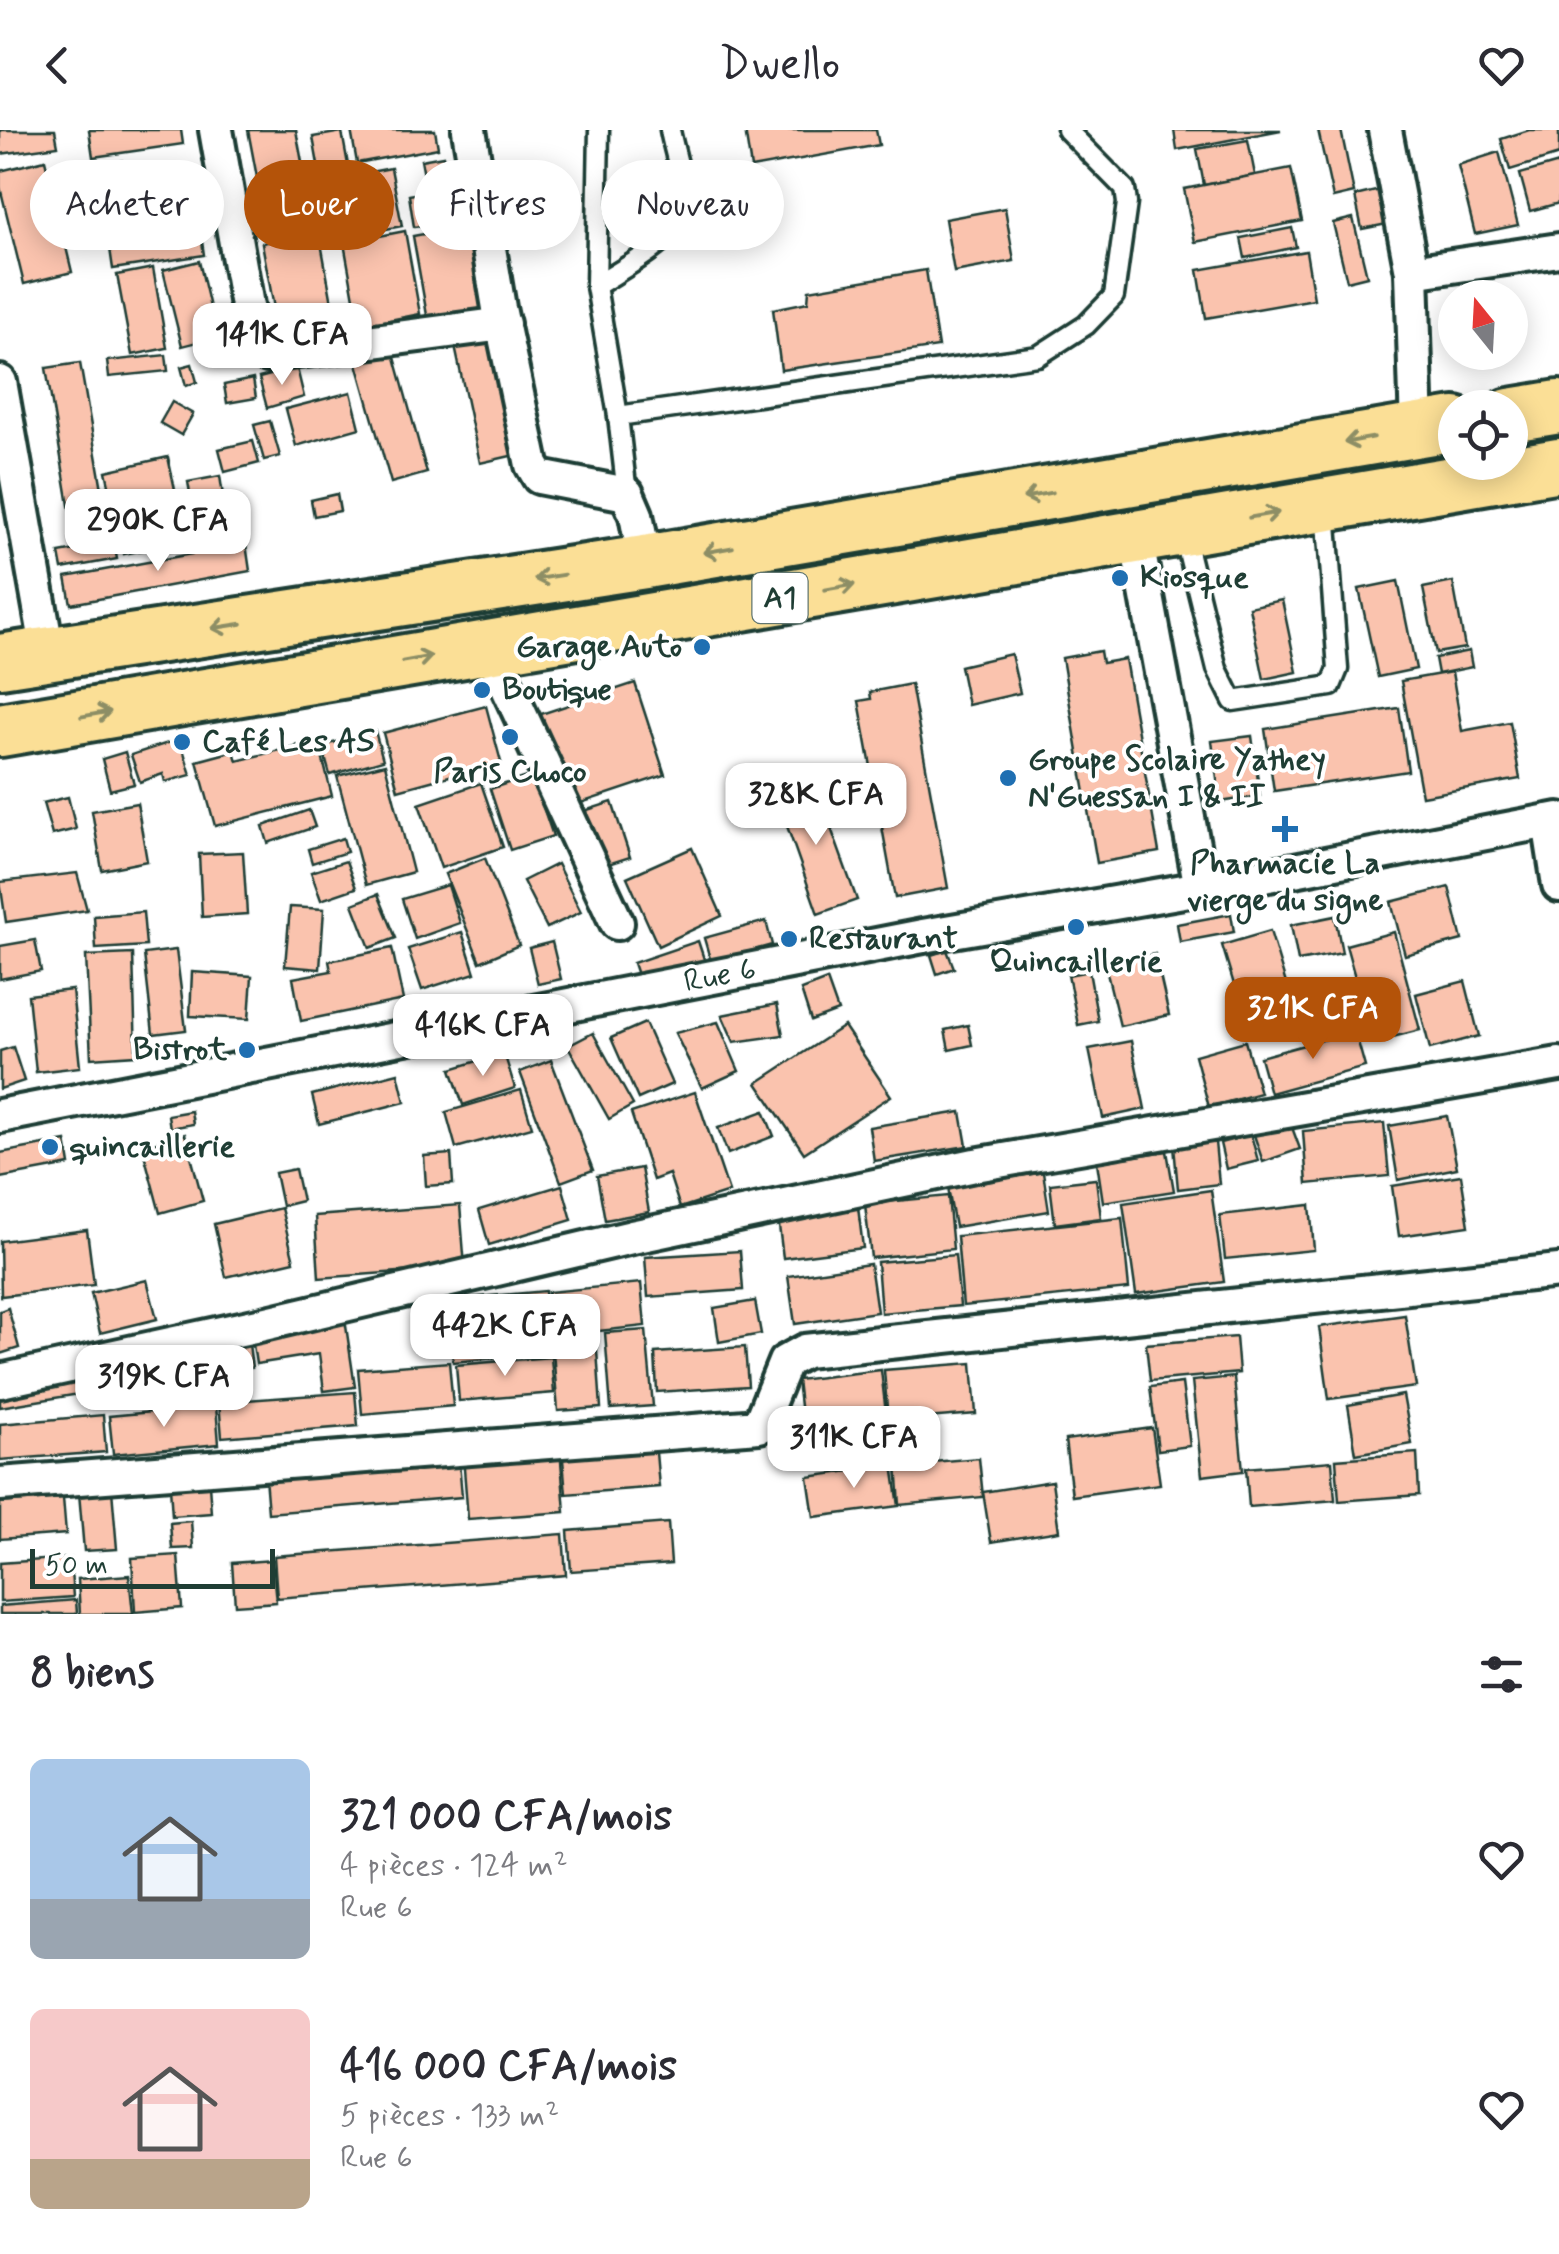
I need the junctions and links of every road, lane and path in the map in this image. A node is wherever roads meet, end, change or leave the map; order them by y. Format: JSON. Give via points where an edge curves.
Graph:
{"nodes":[{"id":1,"x":216,"y":130,"type":"edge"},
{"id":2,"x":469,"y":130,"type":"edge"},
{"id":3,"x":599,"y":130,"type":"edge"},
{"id":4,"x":670,"y":130,"type":"edge"},
{"id":5,"x":1067,"y":130,"type":"edge"},
{"id":6,"x":1385,"y":130,"type":"edge"},
{"id":7,"x":1559,"y":250,"type":"edge"},
{"id":8,"x":1412,"y":272,"type":"junction"},
{"id":9,"x":596,"y":286,"type":"junction"},
{"id":10,"x":503,"y":324,"type":"junction"},
{"id":11,"x":0,"y":382,"type":"edge"},
{"id":12,"x":1559,"y":406,"type":"edge"},
{"id":13,"x":1528,"y":412,"type":"edge"},
{"id":14,"x":618,"y":416,"type":"junction"},
{"id":15,"x":1436,"y":427,"type":"edge"},
{"id":16,"x":1559,"y":465,"type":"edge"},
{"id":17,"x":627,"y":494,"type":"junction"},
{"id":18,"x":1326,"y":505,"type":"junction"},
{"id":19,"x":1159,"y":533,"type":"junction"},
{"id":20,"x":645,"y":562,"type":"junction"},
{"id":21,"x":488,"y":647,"type":"junction"},
{"id":22,"x":24,"y":657,"type":"edge"},
{"id":23,"x":0,"y":730,"type":"edge"},
{"id":24,"x":1554,"y":820,"type":"edge"},
{"id":25,"x":1559,"y":885,"type":"edge"},
{"id":26,"x":1202,"y":888,"type":"junction"},
{"id":27,"x":617,"y":923,"type":"dead end"},
{"id":28,"x":1559,"y":1064,"type":"edge"},
{"id":29,"x":0,"y":1116,"type":"edge"},
{"id":30,"x":1559,"y":1272,"type":"edge"},
{"id":31,"x":0,"y":1381,"type":"edge"},
{"id":32,"x":0,"y":1484,"type":"edge"}],
"edges":[{"from":1,"to":10,"type":"street","via":[[255,351],[268,355]]},
{"from":2,"to":10,"type":"street"},
{"from":3,"to":9,"type":"lane"},
{"from":4,"to":9,"type":"lane","via":[[683,190],[681,220],[666,240]]},
{"from":5,"to":14,"type":"lane","via":[[1125,189],[1128,203],[1114,296],[1086,325],[1038,356]]},
{"from":6,"to":8,"type":"street"},
{"from":7,"to":8,"type":"street"},
{"from":8,"to":15,"type":"street"},
{"from":9,"to":14,"type":"lane"},
{"from":10,"to":17,"type":"street","via":[[538,478]]},
{"from":11,"to":22,"type":"street"},
{"from":12,"to":13,"type":"main road"},
{"from":14,"to":17,"type":"lane"},
{"from":15,"to":20,"type":"main road","number":"A1","one_way":true},
{"from":16,"to":18,"type":"main road","number":"A1"},
{"from":17,"to":20,"type":"street"},
{"from":19,"to":18,"type":"main road","number":"A1","one_way":true},
{"from":18,"to":19,"type":"lane","via":[[1338,668],[1332,686],[1233,701]]},
{"from":21,"to":19,"type":"main road","number":"A1","one_way":true},
{"from":19,"to":26,"type":"street"},
{"from":20,"to":22,"type":"main road","number":"A1","one_way":true},
{"from":23,"to":21,"type":"main road","number":"A1","one_way":true},
{"from":21,"to":27,"type":"street"},
{"from":24,"to":25,"type":"street"},
{"from":24,"to":26,"type":"street","name":"Rue 6"},
{"from":26,"to":29,"type":"street","name":"Rue 6"},
{"from":28,"to":31,"type":"street","via":[[975,1164]]},
{"from":30,"to":32,"type":"street","via":[[805,1351],[785,1362],[758,1426]]}]}
